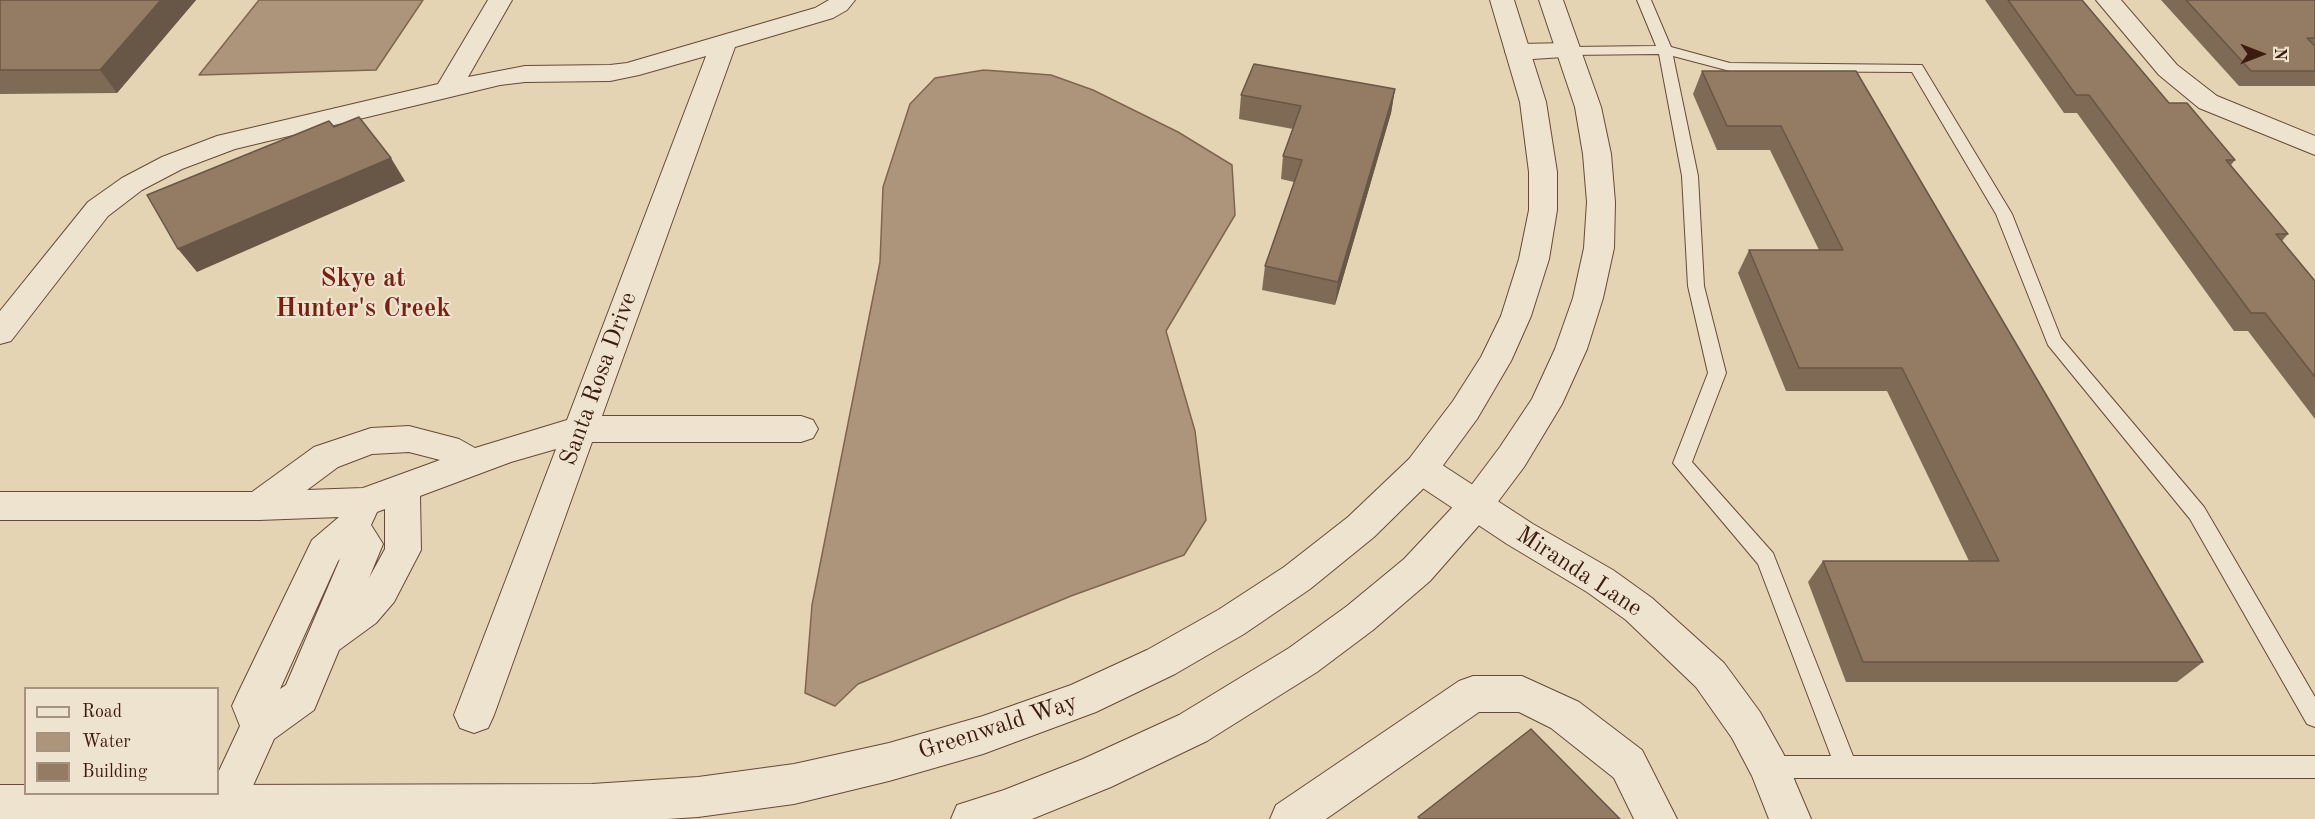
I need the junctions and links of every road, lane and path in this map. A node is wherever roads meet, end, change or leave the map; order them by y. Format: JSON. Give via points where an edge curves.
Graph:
{"nodes":[{"id":1,"x":500,"y":0,"type":"edge"},
{"id":2,"x":843,"y":0,"type":"edge"},
{"id":3,"x":1502,"y":0,"type":"edge"},
{"id":4,"x":1551,"y":0,"type":"edge"},
{"id":5,"x":1644,"y":0,"type":"edge"},
{"id":6,"x":2108,"y":0,"type":"edge"},
{"id":7,"x":724,"y":42,"type":"junction"},
{"id":8,"x":1665,"y":50,"type":"junction"},
{"id":9,"x":1569,"y":51,"type":"junction"},
{"id":10,"x":1518,"y":52,"type":"junction"},
{"id":11,"x":447,"y":90,"type":"junction"},
{"id":12,"x":2315,"y":146,"type":"edge"},
{"id":13,"x":0,"y":333,"type":"edge"},
{"id":14,"x":580,"y":429,"type":"junction"},
{"id":15,"x":801,"y":429,"type":"dead end"},
{"id":16,"x":471,"y":462,"type":"junction"},
{"id":17,"x":1421,"y":469,"type":"junction"},
{"id":18,"x":402,"y":488,"type":"junction"},
{"id":19,"x":0,"y":506,"type":"edge"},
{"id":20,"x":259,"y":506,"type":"junction"},
{"id":21,"x":1476,"y":506,"type":"junction"},
{"id":22,"x":358,"y":514,"type":"junction"},
{"id":23,"x":324,"y":639,"type":"junction"},
{"id":24,"x":474,"y":715,"type":"dead end"},
{"id":25,"x":2315,"y":717,"type":"edge"},
{"id":26,"x":260,"y":726,"type":"junction"},
{"id":27,"x":1769,"y":767,"type":"junction"},
{"id":28,"x":1846,"y":767,"type":"junction"},
{"id":29,"x":2315,"y":767,"type":"edge"},
{"id":30,"x":0,"y":804,"type":"edge"},
{"id":31,"x":220,"y":812,"type":"edge"},
{"id":32,"x":972,"y":819,"type":"edge"},
{"id":33,"x":1291,"y":819,"type":"edge"},
{"id":34,"x":1656,"y":819,"type":"edge"},
{"id":35,"x":1790,"y":819,"type":"edge"}],
"edges":[{"from":1,"to":11,"type":"street"},
{"from":2,"to":7,"type":"street","via":[[824,13]]},
{"from":3,"to":10,"type":"street","name":"Greenwald Way"},
{"from":4,"to":9,"type":"street"},
{"from":5,"to":8,"type":"lane"},
{"from":6,"to":12,"type":"street","via":[[2168,70],[2208,102]]},
{"from":7,"to":11,"type":"street","via":[[620,71],[525,74]]},
{"from":7,"to":14,"type":"street","name":"Santa Rosa Drive"},
{"from":8,"to":9,"type":"lane"},
{"from":8,"to":25,"type":"lane","via":[[1731,67],[1917,68],[2004,214],[2054,341],[2197,513]]},
{"from":8,"to":28,"type":"lane","via":[[1690,176],[1696,286],[1717,374],[1682,463],[1766,559]]},
{"from":9,"to":10,"type":"street"},
{"from":9,"to":21,"type":"street","via":[[1588,107],[1598,154],[1599,248],[1591,288],[1571,349],[1546,404]]},
{"from":10,"to":17,"type":"street","name":"Greenwald Way","via":[[1533,102],[1543,172],[1543,210],[1534,259],[1516,316],[1496,361]]},
{"from":11,"to":13,"type":"street","via":[[227,142],[172,163],[132,184],[98,208]]},
{"from":14,"to":15,"type":"street"},
{"from":14,"to":16,"type":"street"},
{"from":14,"to":24,"type":"street","name":"Santa Rosa Drive"},
{"from":16,"to":18,"type":"street"},
{"from":16,"to":20,"type":"street","via":[[447,448],[409,439],[371,441],[326,457]]},
{"from":17,"to":21,"type":"street","name":"Miranda Lane"},
{"from":17,"to":31,"type":"street","name":"Greenwald Way","via":[[1361,527],[1297,578],[1161,662],[1071,703],[983,735],[889,762],[794,784],[698,797],[592,804]]},
{"from":18,"to":22,"type":"street"},
{"from":18,"to":23,"type":"street","via":[[403,550],[381,591],[363,612]]},
{"from":19,"to":20,"type":"street"},
{"from":20,"to":22,"type":"street"},
{"from":21,"to":27,"type":"street","name":"Miranda Lane","via":[[1639,609],[1710,675],[1746,725]]},
{"from":21,"to":32,"type":"street","via":[[1418,570],[1303,660],[1193,728],[1097,773]]},
{"from":22,"to":23,"type":"street","via":[[364,544]]},
{"from":22,"to":26,"type":"street","via":[[325,551],[252,706]]},
{"from":23,"to":26,"type":"street","via":[[300,697]]},
{"from":26,"to":31,"type":"street"},
{"from":27,"to":28,"type":"lane"},
{"from":27,"to":35,"type":"street","name":"Miranda Lane"},
{"from":28,"to":29,"type":"lane"},
{"from":30,"to":31,"type":"street","name":"Greenwald Way"},
{"from":33,"to":34,"type":"street","via":[[1473,694],[1522,694],[1565,715],[1628,764]]}]}
